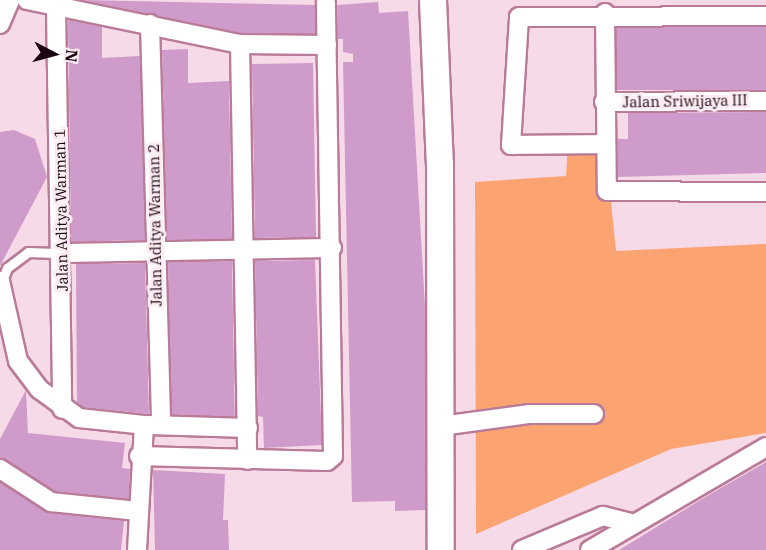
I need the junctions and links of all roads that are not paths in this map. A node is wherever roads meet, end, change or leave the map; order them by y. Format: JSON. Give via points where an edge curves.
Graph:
{"nodes":[{"id":1,"x":27,"y":0,"type":"edge"},
{"id":2,"x":433,"y":0,"type":"edge"},
{"id":3,"x":327,"y":3,"type":"dead end"},
{"id":4,"x":709,"y":8,"type":"edge"},
{"id":5,"x":56,"y":10,"type":"junction"},
{"id":6,"x":605,"y":13,"type":"junction"},
{"id":7,"x":766,"y":16,"type":"edge"},
{"id":8,"x":150,"y":24,"type":"junction"},
{"id":9,"x":240,"y":44,"type":"junction"},
{"id":10,"x":327,"y":45,"type":"junction"},
{"id":11,"x":766,"y":100,"type":"edge"},
{"id":12,"x":604,"y":102,"type":"junction"},
{"id":13,"x":605,"y":144,"type":"junction"},
{"id":14,"x":766,"y":192,"type":"edge"},
{"id":15,"x":332,"y":248,"type":"junction"},
{"id":16,"x":245,"y":249,"type":"junction"},
{"id":17,"x":156,"y":252,"type":"junction"},
{"id":18,"x":63,"y":253,"type":"junction"},
{"id":19,"x":1,"y":281,"type":"edge"},
{"id":20,"x":3,"y":320,"type":"edge"},
{"id":21,"x":62,"y":409,"type":"junction"},
{"id":22,"x":594,"y":414,"type":"dead end"},
{"id":23,"x":153,"y":425,"type":"junction"},
{"id":24,"x":441,"y":426,"type":"junction"},
{"id":25,"x":248,"y":428,"type":"junction"},
{"id":26,"x":766,"y":447,"type":"edge"},
{"id":27,"x":140,"y":456,"type":"junction"},
{"id":28,"x":247,"y":460,"type":"junction"},
{"id":29,"x":0,"y":469,"type":"edge"},
{"id":30,"x":138,"y":511,"type":"junction"},
{"id":31,"x":634,"y":524,"type":"junction"},
{"id":32,"x":137,"y":550,"type":"edge"},
{"id":33,"x":441,"y":550,"type":"edge"},
{"id":34,"x":522,"y":550,"type":"edge"},
{"id":35,"x":590,"y":550,"type":"edge"}],
"edges":[{"from":1,"to":5,"type":"street"},
{"from":2,"to":24,"type":"street"},
{"from":3,"to":10,"type":"street"},
{"from":4,"to":6,"type":"street"},
{"from":4,"to":7,"type":"street"},
{"from":5,"to":8,"type":"street"},
{"from":5,"to":18,"type":"street","name":"Jalan Aditya Warman 1"},
{"from":6,"to":12,"type":"street"},
{"from":6,"to":13,"type":"street","via":[[524,15],[516,22],[510,141],[515,146]]},
{"from":8,"to":9,"type":"street"},
{"from":8,"to":17,"type":"street","name":"Jalan Aditya Warman 2"},
{"from":9,"to":10,"type":"street"},
{"from":9,"to":16,"type":"street"},
{"from":10,"to":15,"type":"street"},
{"from":11,"to":12,"type":"street","name":"Jalan Sriwijaya III"},
{"from":12,"to":13,"type":"street"},
{"from":13,"to":14,"type":"street","via":[[605,187],[614,194]]},
{"from":15,"to":16,"type":"street"},
{"from":15,"to":28,"type":"street","via":[[333,456],[327,461]]},
{"from":16,"to":17,"type":"street"},
{"from":16,"to":25,"type":"street"},
{"from":17,"to":18,"type":"street"},
{"from":17,"to":23,"type":"street","name":"Jalan Aditya Warman 2"},
{"from":18,"to":19,"type":"lane","via":[[28,252],[12,262]]},
{"from":18,"to":21,"type":"street","name":"Jalan Aditya Warman 1"},
{"from":19,"to":20,"type":"street"},
{"from":20,"to":21,"type":"street","via":[[26,375]]},
{"from":21,"to":23,"type":"street","via":[[79,417]]},
{"from":22,"to":24,"type":"street","via":[[530,414]]},
{"from":23,"to":25,"type":"street"},
{"from":23,"to":27,"type":"street","name":"Jalan Aditya Warman 2"},
{"from":24,"to":33,"type":"street"},
{"from":25,"to":28,"type":"street"},
{"from":26,"to":31,"type":"street"},
{"from":27,"to":28,"type":"street"},
{"from":27,"to":30,"type":"street","name":"Jalan Aditya Warman 2"},
{"from":29,"to":30,"type":"street","via":[[51,502]]},
{"from":30,"to":32,"type":"street","name":"Jalan Aditya Warman 2"},
{"from":31,"to":34,"type":"street","via":[[603,516]]},
{"from":31,"to":35,"type":"street"}]}
